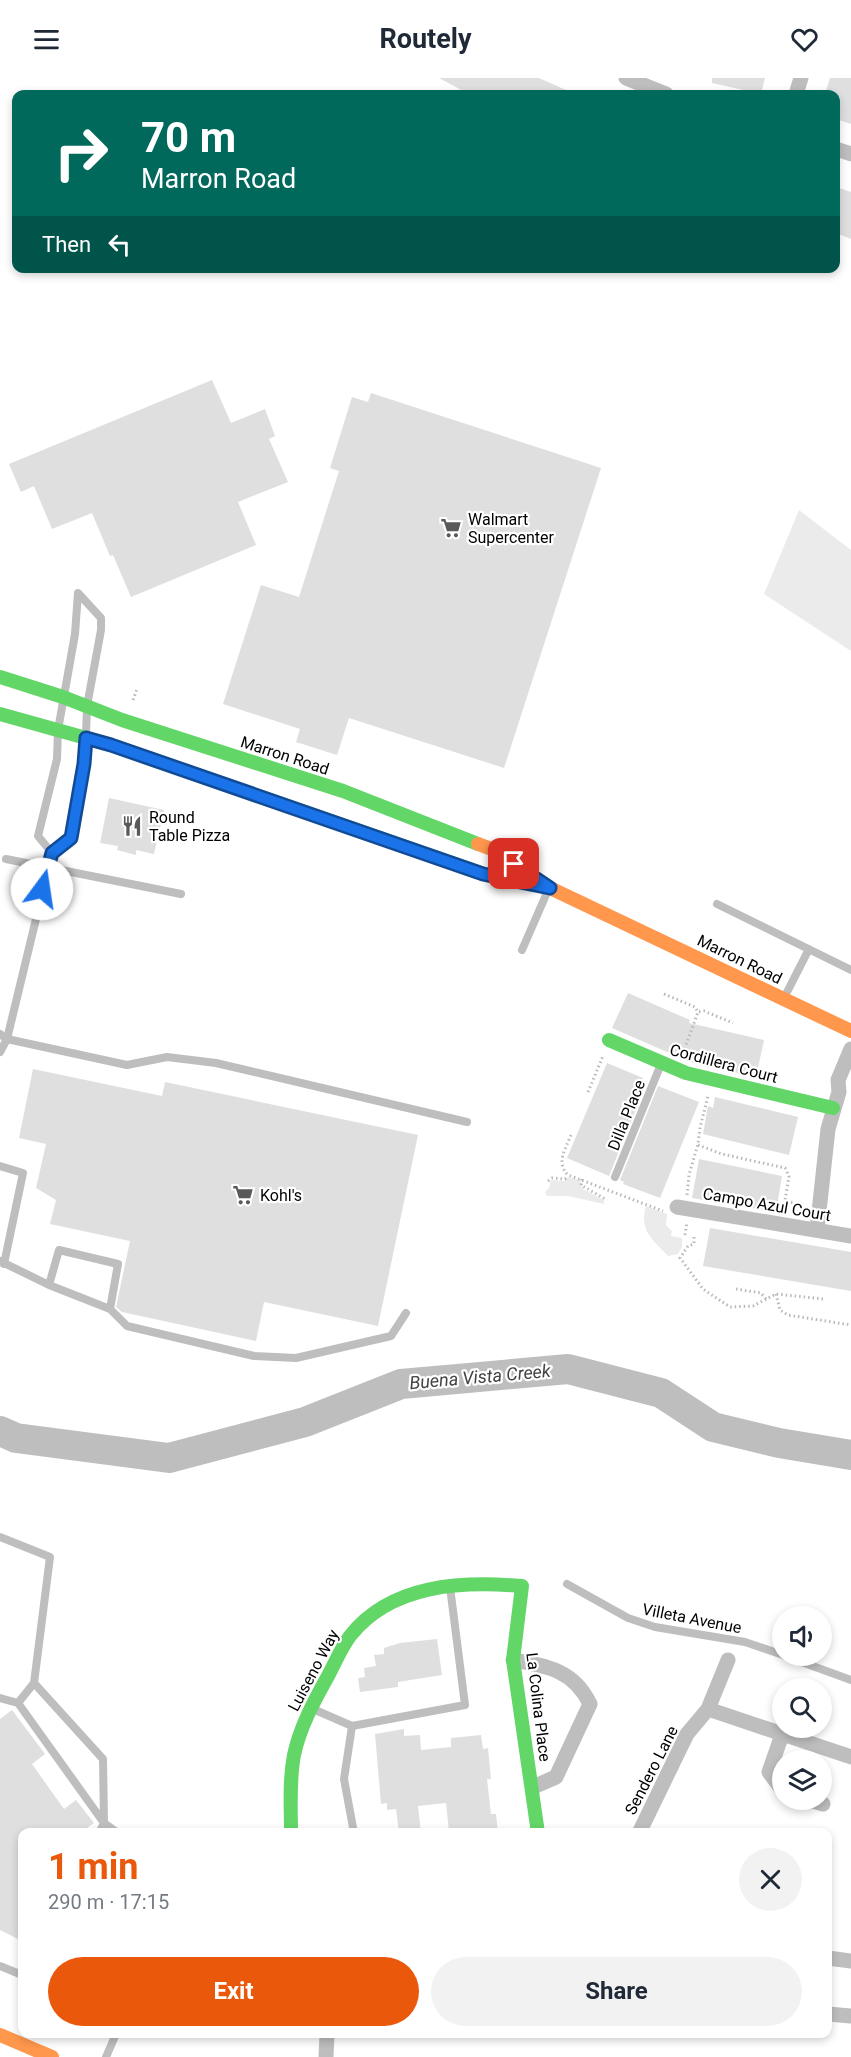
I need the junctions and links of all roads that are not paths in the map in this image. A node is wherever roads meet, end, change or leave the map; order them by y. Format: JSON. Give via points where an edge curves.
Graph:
{"nodes":[{"id":1,"x":626,"y":78,"type":"edge"},
{"id":2,"x":656,"y":90,"type":"edge"},
{"id":3,"x":0,"y":677,"type":"edge"},
{"id":4,"x":63,"y":697,"type":"junction"},
{"id":5,"x":87,"y":706,"type":"junction"},
{"id":6,"x":0,"y":714,"type":"edge"},
{"id":7,"x":58,"y":730,"type":"junction"},
{"id":8,"x":86,"y":738,"type":"junction"},
{"id":9,"x":52,"y":853,"type":"junction"},
{"id":10,"x":6,"y":859,"type":"dead end"},
{"id":11,"x":47,"y":867,"type":"junction"},
{"id":12,"x":550,"y":888,"type":"junction"},
{"id":13,"x":180,"y":894,"type":"dead end"},
{"id":14,"x":717,"y":904,"type":"dead end"},
{"id":15,"x":809,"y":949,"type":"junction"},
{"id":16,"x":522,"y":950,"type":"dead end"},
{"id":17,"x":851,"y":970,"type":"edge"},
{"id":18,"x":784,"y":998,"type":"junction"},
{"id":19,"x":851,"y":1031,"type":"edge"},
{"id":20,"x":4,"y":1036,"type":"edge"},
{"id":21,"x":607,"y":1045,"type":"road end"},
{"id":22,"x":851,"y":1049,"type":"edge"},
{"id":23,"x":0,"y":1052,"type":"edge"},
{"id":24,"x":661,"y":1063,"type":"junction"},
{"id":25,"x":845,"y":1088,"type":"edge"},
{"id":26,"x":833,"y":1108,"type":"junction"},
{"id":27,"x":467,"y":1122,"type":"dead end"},
{"id":28,"x":0,"y":1166,"type":"edge"},
{"id":29,"x":615,"y":1177,"type":"dead end"},
{"id":30,"x":682,"y":1203,"type":"road end"},
{"id":31,"x":817,"y":1230,"type":"junction"},
{"id":32,"x":851,"y":1236,"type":"edge"},
{"id":33,"x":2,"y":1262,"type":"edge"},
{"id":34,"x":48,"y":1285,"type":"junction"},
{"id":35,"x":110,"y":1309,"type":"junction"},
{"id":36,"x":406,"y":1313,"type":"dead end"},
{"id":37,"x":0,"y":1537,"type":"edge"},
{"id":38,"x":449,"y":1584,"type":"junction"},
{"id":39,"x":567,"y":1584,"type":"dead end"},
{"id":40,"x":522,"y":1586,"type":"joint"},
{"id":41,"x":772,"y":1652,"type":"edge"},
{"id":42,"x":513,"y":1660,"type":"junction"},
{"id":43,"x":728,"y":1660,"type":"dead end"},
{"id":44,"x":812,"y":1666,"type":"edge"},
{"id":45,"x":851,"y":1680,"type":"edge"},
{"id":46,"x":34,"y":1683,"type":"junction"},
{"id":47,"x":0,"y":1698,"type":"edge"},
{"id":48,"x":18,"y":1703,"type":"junction"},
{"id":49,"x":311,"y":1708,"type":"junction"},
{"id":50,"x":708,"y":1709,"type":"junction"},
{"id":51,"x":352,"y":1726,"type":"junction"},
{"id":52,"x":772,"y":1729,"type":"edge"},
{"id":53,"x":799,"y":1738,"type":"edge"},
{"id":54,"x":851,"y":1757,"type":"edge"},
{"id":55,"x":533,"y":1787,"type":"junction"},
{"id":56,"x":104,"y":1823,"type":"junction"},
{"id":57,"x":102,"y":1828,"type":"edge"},
{"id":58,"x":111,"y":1828,"type":"edge"},
{"id":59,"x":291,"y":1828,"type":"edge"},
{"id":60,"x":353,"y":1828,"type":"edge"},
{"id":61,"x":537,"y":1828,"type":"edge"},
{"id":62,"x":641,"y":1828,"type":"edge"},
{"id":63,"x":832,"y":1959,"type":"edge"},
{"id":64,"x":851,"y":1961,"type":"edge"},
{"id":65,"x":0,"y":1966,"type":"edge"},
{"id":66,"x":18,"y":1973,"type":"edge"},
{"id":67,"x":832,"y":2014,"type":"edge"},
{"id":68,"x":851,"y":2016,"type":"edge"},
{"id":69,"x":0,"y":2035,"type":"edge"},
{"id":70,"x":114,"y":2038,"type":"edge"},
{"id":71,"x":327,"y":2038,"type":"edge"},
{"id":72,"x":52,"y":2057,"type":"edge"},
{"id":73,"x":106,"y":2057,"type":"edge"},
{"id":74,"x":326,"y":2057,"type":"edge"}],
"edges":[{"from":1,"to":2,"type":"street"},
{"from":3,"to":4,"type":"street","name":"Marron Road"},
{"from":4,"to":5,"type":"street","name":"Marron Road"},
{"from":4,"to":5,"type":"lane","via":[[78,592],[101,618]]},
{"from":4,"to":7,"type":"lane"},
{"from":5,"to":8,"type":"lane"},
{"from":5,"to":12,"type":"street","name":"Marron Road","via":[[343,791],[497,851]]},
{"from":6,"to":7,"type":"street","name":"Marron Road"},
{"from":7,"to":8,"type":"street","name":"Marron Road"},
{"from":7,"to":9,"type":"lane","via":[[57,759],[38,836]]},
{"from":8,"to":9,"type":"lane","via":[[71,838]]},
{"from":8,"to":12,"type":"street","name":"Marron Road","via":[[483,874]]},
{"from":9,"to":11,"type":"lane"},
{"from":10,"to":11,"type":"lane"},
{"from":11,"to":13,"type":"lane"},
{"from":11,"to":20,"type":"lane"},
{"from":12,"to":16,"type":"lane"},
{"from":12,"to":18,"type":"street","name":"Marron Road"},
{"from":14,"to":15,"type":"lane"},
{"from":15,"to":17,"type":"lane"},
{"from":15,"to":18,"type":"lane"},
{"from":18,"to":19,"type":"street","name":"Marron Road"},
{"from":20,"to":23,"type":"lane"},
{"from":20,"to":27,"type":"lane","via":[[127,1065],[167,1057],[216,1063]]},
{"from":21,"to":24,"type":"street","name":"Cordillera Court"},
{"from":22,"to":25,"type":"street","via":[[838,1080]]},
{"from":24,"to":26,"type":"street","name":"Cordillera Court"},
{"from":24,"to":29,"type":"lane","name":"Dilla Place"},
{"from":25,"to":26,"type":"street"},
{"from":26,"to":31,"type":"street"},
{"from":28,"to":33,"type":"lane","via":[[23,1173]]},
{"from":30,"to":31,"type":"street","name":"Campo Azul Court"},
{"from":31,"to":32,"type":"street","name":"Campo Azul Court"},
{"from":33,"to":34,"type":"lane"},
{"from":34,"to":35,"type":"lane"},
{"from":34,"to":35,"type":"lane","via":[[59,1250],[118,1264]]},
{"from":35,"to":36,"type":"lane","via":[[128,1326],[254,1356],[296,1358],[391,1336]]},
{"from":37,"to":46,"type":"lane","via":[[50,1557]]},
{"from":38,"to":40,"type":"street","name":"Luiseno Way","via":[[493,1582]]},
{"from":38,"to":49,"type":"street","name":"Luiseno Way","via":[[414,1592],[375,1611],[350,1635]]},
{"from":38,"to":51,"type":"lane","via":[[465,1705]]},
{"from":39,"to":41,"type":"lane","name":"Villeta Avenue","via":[[628,1618],[655,1627],[745,1642]]},
{"from":40,"to":42,"type":"street","name":"La Colina Place"},
{"from":42,"to":55,"type":"street","name":"La Colina Place"},
{"from":42,"to":55,"type":"street","via":[[559,1671],[583,1688],[590,1704],[556,1777]]},
{"from":43,"to":50,"type":"street","name":"Sendero Lane"},
{"from":44,"to":45,"type":"lane","name":"Villeta Avenue"},
{"from":46,"to":48,"type":"lane"},
{"from":46,"to":56,"type":"lane","via":[[103,1759]]},
{"from":47,"to":48,"type":"lane"},
{"from":48,"to":56,"type":"lane"},
{"from":49,"to":51,"type":"lane"},
{"from":49,"to":59,"type":"street","name":"Luiseno Way","via":[[296,1746]]},
{"from":50,"to":52,"type":"street"},
{"from":50,"to":62,"type":"street","name":"Sendero Lane","via":[[687,1734]]},
{"from":51,"to":60,"type":"lane","via":[[344,1779]]},
{"from":53,"to":54,"type":"street"},
{"from":55,"to":61,"type":"street","name":"La Colina Place"},
{"from":56,"to":57,"type":"lane"},
{"from":56,"to":58,"type":"lane"},
{"from":63,"to":64,"type":"street"},
{"from":65,"to":66,"type":"lane"},
{"from":67,"to":68,"type":"street"},
{"from":69,"to":72,"type":"street"},
{"from":70,"to":73,"type":"lane"},
{"from":71,"to":74,"type":"street"}]}
